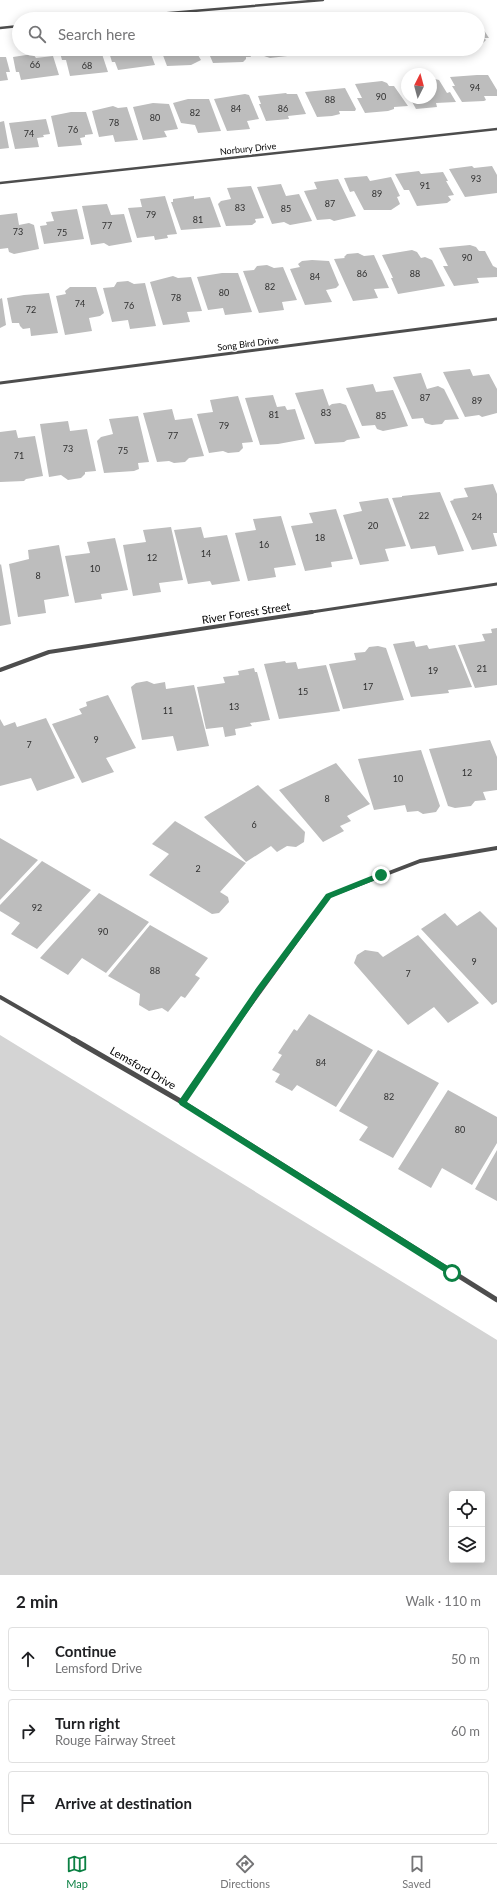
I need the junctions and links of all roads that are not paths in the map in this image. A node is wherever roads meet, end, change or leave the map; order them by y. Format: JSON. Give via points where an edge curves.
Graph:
{"nodes":[{"id":1,"x":273,"y":0,"type":"edge"},
{"id":2,"x":323,"y":0,"type":"edge"},
{"id":3,"x":275,"y":3,"type":"junction"},
{"id":4,"x":175,"y":12,"type":"edge"},
{"id":5,"x":12,"y":27,"type":"edge"},
{"id":6,"x":0,"y":28,"type":"edge"},
{"id":7,"x":497,"y":129,"type":"edge"},
{"id":8,"x":0,"y":182,"type":"edge"},
{"id":9,"x":497,"y":319,"type":"edge"},
{"id":10,"x":0,"y":383,"type":"edge"},
{"id":11,"x":497,"y":584,"type":"edge"},
{"id":12,"x":0,"y":670,"type":"edge"},
{"id":13,"x":497,"y":848,"type":"edge"},
{"id":14,"x":0,"y":997,"type":"edge"},
{"id":15,"x":182,"y":1102,"type":"junction"},
{"id":16,"x":497,"y":1300,"type":"edge"}],
"edges":[{"from":1,"to":3,"type":"street"},
{"from":2,"to":3,"type":"street"},
{"from":3,"to":4,"type":"street"},
{"from":5,"to":6,"type":"street"},
{"from":7,"to":8,"type":"street","name":"Norbury Drive"},
{"from":9,"to":10,"type":"street","name":"Song Bird Drive"},
{"from":11,"to":12,"type":"street","name":"River Forest Street","via":[[49,652]]},
{"from":13,"to":15,"type":"street","via":[[420,861],[328,896]]},
{"from":14,"to":15,"type":"street","name":"Lemsford Drive"},
{"from":15,"to":16,"type":"street","name":"Lemsford Drive"}]}
